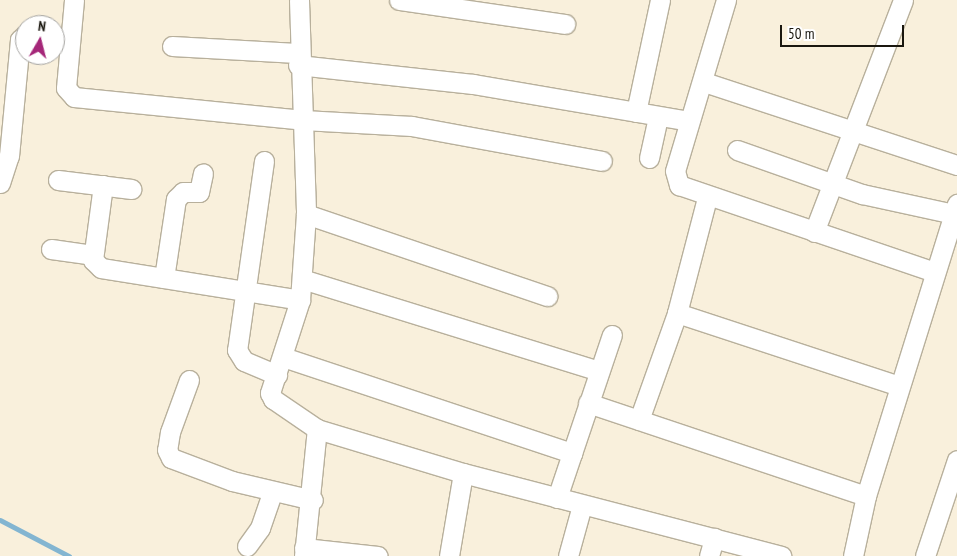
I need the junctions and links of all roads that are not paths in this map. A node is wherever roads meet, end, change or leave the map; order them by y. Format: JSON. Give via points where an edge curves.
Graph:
{"nodes":[{"id":1,"x":74,"y":0,"type":"edge"},
{"id":2,"x":298,"y":0,"type":"edge"},
{"id":3,"x":399,"y":0,"type":"edge"},
{"id":4,"x":660,"y":0,"type":"edge"},
{"id":5,"x":726,"y":0,"type":"edge"},
{"id":6,"x":903,"y":0,"type":"edge"},
{"id":7,"x":565,"y":24,"type":"dead end"},
{"id":8,"x":65,"y":29,"type":"edge"},
{"id":9,"x":172,"y":46,"type":"dead end"},
{"id":10,"x":298,"y":59,"type":"junction"},
{"id":11,"x":18,"y":65,"type":"edge"},
{"id":12,"x":65,"y":65,"type":"edge"},
{"id":13,"x":704,"y":82,"type":"junction"},
{"id":14,"x":636,"y":112,"type":"junction"},
{"id":15,"x":658,"y":116,"type":"junction"},
{"id":16,"x":303,"y":120,"type":"junction"},
{"id":17,"x":688,"y":121,"type":"junction"},
{"id":18,"x":851,"y":132,"type":"junction"},
{"id":19,"x":737,"y":150,"type":"dead end"},
{"id":20,"x":649,"y":158,"type":"dead end"},
{"id":21,"x":602,"y":160,"type":"dead end"},
{"id":22,"x":264,"y":161,"type":"dead end"},
{"id":23,"x":957,"y":166,"type":"edge"},
{"id":24,"x":203,"y":173,"type":"dead end"},
{"id":25,"x":58,"y":180,"type":"dead end"},
{"id":26,"x":831,"y":182,"type":"junction"},
{"id":27,"x":0,"y":183,"type":"edge"},
{"id":28,"x":103,"y":185,"type":"junction"},
{"id":29,"x":131,"y":189,"type":"dead end"},
{"id":30,"x":708,"y":198,"type":"junction"},
{"id":31,"x":955,"y":209,"type":"edge"},
{"id":32,"x":306,"y":214,"type":"junction"},
{"id":33,"x":814,"y":232,"type":"junction"},
{"id":34,"x":51,"y":249,"type":"dead end"},
{"id":35,"x":93,"y":255,"type":"junction"},
{"id":36,"x":935,"y":272,"type":"junction"},
{"id":37,"x":164,"y":278,"type":"junction"},
{"id":38,"x":302,"y":279,"type":"junction"},
{"id":39,"x":245,"y":291,"type":"junction"},
{"id":40,"x":547,"y":296,"type":"dead end"},
{"id":41,"x":300,"y":300,"type":"junction"},
{"id":42,"x":677,"y":313,"type":"junction"},
{"id":43,"x":612,"y":335,"type":"dead end"},
{"id":44,"x":284,"y":357,"type":"junction"},
{"id":45,"x":600,"y":372,"type":"junction"},
{"id":46,"x":277,"y":375,"type":"junction"},
{"id":47,"x":189,"y":380,"type":"dead end"},
{"id":48,"x":899,"y":386,"type":"junction"},
{"id":49,"x":588,"y":403,"type":"junction"},
{"id":50,"x":639,"y":420,"type":"junction"},
{"id":51,"x":318,"y":429,"type":"junction"},
{"id":52,"x":572,"y":453,"type":"junction"},
{"id":53,"x":957,"y":460,"type":"edge"},
{"id":54,"x":463,"y":473,"type":"junction"},
{"id":55,"x":273,"y":491,"type":"junction"},
{"id":56,"x":866,"y":496,"type":"junction"},
{"id":57,"x":558,"y":498,"type":"junction"},
{"id":58,"x":313,"y":500,"type":"junction"},
{"id":59,"x":582,"y":505,"type":"junction"},
{"id":60,"x":248,"y":546,"type":"dead end"},
{"id":61,"x":711,"y":547,"type":"edge"},
{"id":62,"x":304,"y":552,"type":"edge"},
{"id":63,"x":378,"y":556,"type":"edge"},
{"id":64,"x":449,"y":556,"type":"edge"},
{"id":65,"x":568,"y":556,"type":"edge"},
{"id":66,"x":781,"y":556,"type":"edge"},
{"id":67,"x":853,"y":556,"type":"edge"},
{"id":68,"x":925,"y":556,"type":"edge"}],
"edges":[{"from":1,"to":8,"type":"street"},
{"from":2,"to":10,"type":"street"},
{"from":3,"to":7,"type":"street"},
{"from":4,"to":14,"type":"street"},
{"from":5,"to":13,"type":"street"},
{"from":6,"to":18,"type":"street"},
{"from":9,"to":10,"type":"street"},
{"from":10,"to":14,"type":"street"},
{"from":10,"to":16,"type":"street"},
{"from":11,"to":27,"type":"street","via":[[9,156]]},
{"from":12,"to":16,"type":"street","via":[[66,88],[74,97]]},
{"from":13,"to":17,"type":"street"},
{"from":13,"to":18,"type":"street"},
{"from":14,"to":15,"type":"street"},
{"from":15,"to":17,"type":"street"},
{"from":15,"to":20,"type":"street"},
{"from":16,"to":21,"type":"street","via":[[412,126]]},
{"from":16,"to":32,"type":"street"},
{"from":17,"to":30,"type":"street","via":[[676,179],[679,185]]},
{"from":18,"to":23,"type":"street"},
{"from":18,"to":26,"type":"street"},
{"from":19,"to":26,"type":"street"},
{"from":22,"to":39,"type":"street"},
{"from":24,"to":37,"type":"street","via":[[199,192],[177,195]]},
{"from":25,"to":28,"type":"street"},
{"from":26,"to":31,"type":"street"},
{"from":26,"to":33,"type":"street"},
{"from":28,"to":29,"type":"street"},
{"from":28,"to":35,"type":"street"},
{"from":30,"to":33,"type":"street"},
{"from":30,"to":42,"type":"street"},
{"from":31,"to":36,"type":"street"},
{"from":32,"to":38,"type":"street"},
{"from":32,"to":40,"type":"street"},
{"from":33,"to":36,"type":"street"},
{"from":34,"to":35,"type":"street"},
{"from":35,"to":37,"type":"street","via":[[101,268]]},
{"from":36,"to":48,"type":"street"},
{"from":37,"to":39,"type":"street"},
{"from":38,"to":41,"type":"street"},
{"from":38,"to":45,"type":"street"},
{"from":39,"to":41,"type":"street"},
{"from":39,"to":46,"type":"street","via":[[238,356]]},
{"from":41,"to":44,"type":"street"},
{"from":42,"to":48,"type":"street"},
{"from":42,"to":50,"type":"street"},
{"from":43,"to":45,"type":"street"},
{"from":44,"to":46,"type":"street"},
{"from":44,"to":52,"type":"street"},
{"from":45,"to":49,"type":"street"},
{"from":46,"to":51,"type":"street","via":[[270,393],[273,399]]},
{"from":47,"to":55,"type":"street","via":[[170,432],[167,450],[171,458]]},
{"from":48,"to":56,"type":"street"},
{"from":49,"to":50,"type":"street"},
{"from":49,"to":52,"type":"street"},
{"from":50,"to":56,"type":"street"},
{"from":51,"to":54,"type":"street"},
{"from":51,"to":58,"type":"street"},
{"from":52,"to":57,"type":"street"},
{"from":53,"to":68,"type":"street"},
{"from":54,"to":57,"type":"street"},
{"from":54,"to":64,"type":"street"},
{"from":55,"to":58,"type":"street"},
{"from":55,"to":60,"type":"street","via":[[260,528]]},
{"from":56,"to":67,"type":"street"},
{"from":57,"to":59,"type":"street"},
{"from":58,"to":62,"type":"street"},
{"from":59,"to":61,"type":"street"},
{"from":59,"to":65,"type":"street"},
{"from":61,"to":66,"type":"street"},
{"from":62,"to":63,"type":"street"}]}
